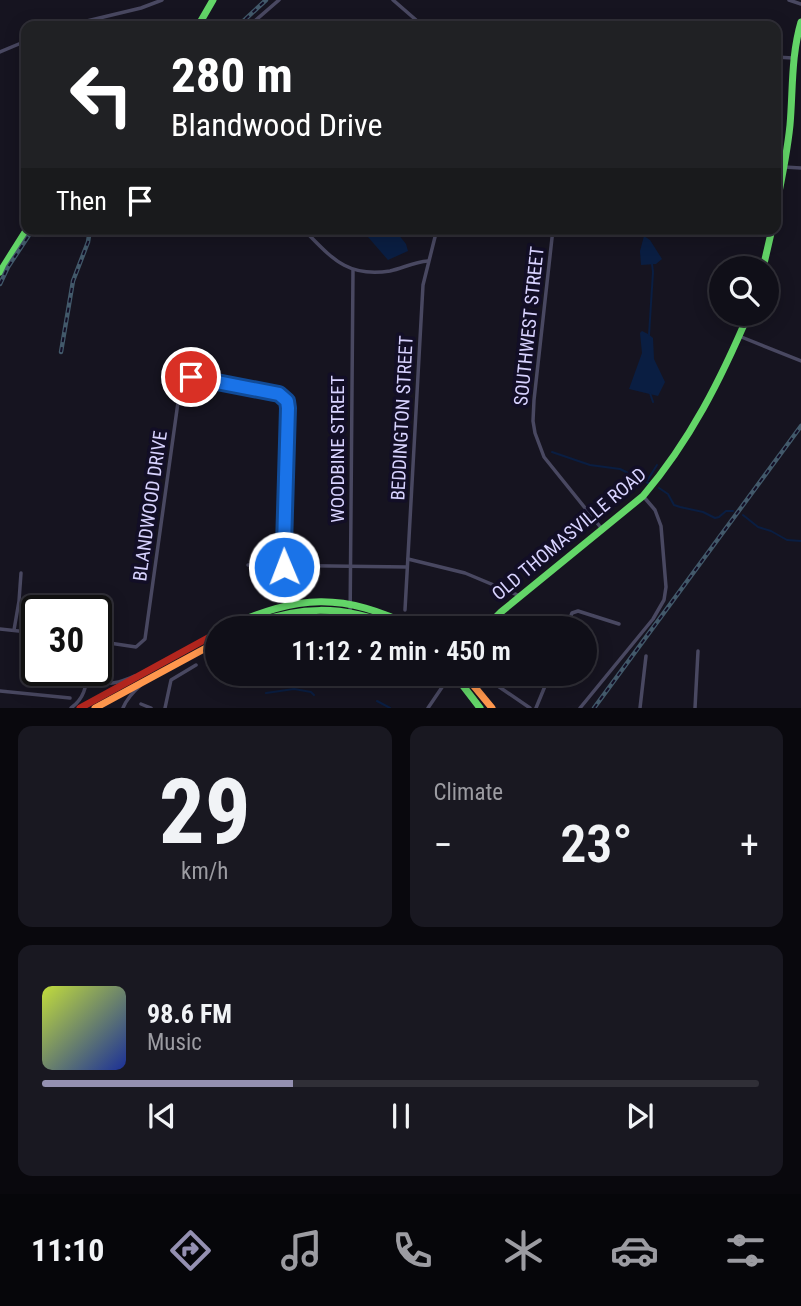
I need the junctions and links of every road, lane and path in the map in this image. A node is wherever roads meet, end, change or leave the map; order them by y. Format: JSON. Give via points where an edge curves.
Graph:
{"nodes":[{"id":1,"x":162,"y":0,"type":"edge"},
{"id":2,"x":213,"y":0,"type":"edge"},
{"id":3,"x":279,"y":0,"type":"edge"},
{"id":4,"x":393,"y":0,"type":"edge"},
{"id":5,"x":789,"y":0,"type":"edge"},
{"id":6,"x":801,"y":4,"type":"edge"},
{"id":7,"x":86,"y":21,"type":"edge"},
{"id":8,"x":201,"y":21,"type":"edge"},
{"id":9,"x":255,"y":21,"type":"edge"},
{"id":10,"x":417,"y":21,"type":"edge"},
{"id":11,"x":801,"y":22,"type":"edge"},
{"id":12,"x":21,"y":43,"type":"edge"},
{"id":13,"x":0,"y":52,"type":"edge"},
{"id":14,"x":781,"y":57,"type":"edge"},
{"id":15,"x":793,"y":58,"type":"junction"},
{"id":16,"x":783,"y":167,"type":"junction"},
{"id":17,"x":801,"y":168,"type":"edge"},
{"id":18,"x":781,"y":178,"type":"edge"},
{"id":19,"x":23,"y":235,"type":"edge"},
{"id":20,"x":309,"y":235,"type":"edge"},
{"id":21,"x":435,"y":235,"type":"edge"},
{"id":22,"x":552,"y":235,"type":"edge"},
{"id":23,"x":771,"y":235,"type":"edge"},
{"id":24,"x":766,"y":256,"type":"edge"},
{"id":25,"x":428,"y":261,"type":"junction"},
{"id":26,"x":353,"y":270,"type":"junction"},
{"id":27,"x":0,"y":272,"type":"edge"},
{"id":28,"x":743,"y":326,"type":"edge"},
{"id":29,"x":739,"y":336,"type":"junction"},
{"id":30,"x":801,"y":361,"type":"edge"},
{"id":31,"x":643,"y":496,"type":"junction"},
{"id":32,"x":602,"y":529,"type":"junction"},
{"id":33,"x":408,"y":559,"type":"junction"},
{"id":34,"x":248,"y":565,"type":"dead end"},
{"id":35,"x":284,"y":565,"type":"junction"},
{"id":36,"x":350,"y":566,"type":"junction"},
{"id":37,"x":407,"y":567,"type":"junction"},
{"id":38,"x":21,"y":573,"type":"dead end"},
{"id":39,"x":520,"y":596,"type":"junction"},
{"id":40,"x":284,"y":599,"type":"dead end"},
{"id":41,"x":350,"y":607,"type":"junction"},
{"id":42,"x":405,"y":610,"type":"dead end"},
{"id":43,"x":251,"y":616,"type":"edge"},
{"id":44,"x":276,"y":616,"type":"edge"},
{"id":45,"x":350,"y":616,"type":"edge"},
{"id":46,"x":371,"y":616,"type":"edge"},
{"id":47,"x":392,"y":616,"type":"edge"},
{"id":48,"x":496,"y":616,"type":"edge"},
{"id":49,"x":570,"y":616,"type":"edge"},
{"id":50,"x":594,"y":616,"type":"edge"},
{"id":51,"x":597,"y":617,"type":"edge"},
{"id":52,"x":619,"y":624,"type":"dead end"},
{"id":53,"x":0,"y":629,"type":"edge"},
{"id":54,"x":14,"y":630,"type":"junction"},
{"id":55,"x":21,"y":631,"type":"edge"},
{"id":56,"x":205,"y":640,"type":"edge"},
{"id":57,"x":112,"y":643,"type":"edge"},
{"id":58,"x":205,"y":648,"type":"edge"},
{"id":59,"x":698,"y":651,"type":"dead end"},
{"id":60,"x":646,"y":656,"type":"dead end"},
{"id":61,"x":196,"y":665,"type":"dead end"},
{"id":62,"x":146,"y":676,"type":"junction"},
{"id":63,"x":112,"y":684,"type":"edge"},
{"id":64,"x":87,"y":686,"type":"edge"},
{"id":65,"x":444,"y":686,"type":"edge"},
{"id":66,"x":462,"y":686,"type":"edge"},
{"id":67,"x":474,"y":686,"type":"edge"},
{"id":68,"x":498,"y":686,"type":"edge"},
{"id":69,"x":545,"y":686,"type":"edge"},
{"id":70,"x":0,"y":691,"type":"edge"},
{"id":71,"x":70,"y":698,"type":"dead end"},
{"id":72,"x":141,"y":704,"type":"dead end"},
{"id":73,"x":71,"y":708,"type":"edge"},
{"id":74,"x":79,"y":708,"type":"edge"},
{"id":75,"x":95,"y":708,"type":"edge"},
{"id":76,"x":123,"y":708,"type":"edge"},
{"id":77,"x":151,"y":708,"type":"edge"},
{"id":78,"x":166,"y":708,"type":"edge"},
{"id":79,"x":428,"y":708,"type":"edge"},
{"id":80,"x":480,"y":708,"type":"edge"},
{"id":81,"x":492,"y":708,"type":"edge"},
{"id":82,"x":530,"y":708,"type":"edge"},
{"id":83,"x":536,"y":708,"type":"edge"},
{"id":84,"x":580,"y":708,"type":"edge"},
{"id":85,"x":640,"y":708,"type":"edge"},
{"id":86,"x":695,"y":708,"type":"edge"}],
"edges":[{"from":1,"to":7,"type":"street"},
{"from":2,"to":8,"type":"main road"},
{"from":3,"to":9,"type":"street"},
{"from":4,"to":10,"type":"street"},
{"from":5,"to":6,"type":"street"},
{"from":11,"to":15,"type":"main road"},
{"from":12,"to":13,"type":"street"},
{"from":14,"to":15,"type":"street"},
{"from":15,"to":16,"type":"main road"},
{"from":16,"to":17,"type":"street"},
{"from":16,"to":18,"type":"main road"},
{"from":19,"to":27,"type":"main road"},
{"from":20,"to":26,"type":"street","via":[[334,260]]},
{"from":21,"to":25,"type":"street","name":"BEDDINGTON STREET"},
{"from":22,"to":32,"type":"street","name":"SOUTHWEST STREET","via":[[533,421],[544,457]]},
{"from":23,"to":24,"type":"main road"},
{"from":25,"to":26,"type":"street","via":[[390,271]]},
{"from":25,"to":33,"type":"street","name":"BEDDINGTON STREET"},
{"from":26,"to":36,"type":"street","name":"WOODBINE STREET"},
{"from":28,"to":29,"type":"main road","name":"OLD THOMASVILLE ROAD"},
{"from":29,"to":30,"type":"street"},
{"from":29,"to":31,"type":"main road","name":"OLD THOMASVILLE ROAD","via":[[676,456]]},
{"from":31,"to":32,"type":"main road","name":"OLD THOMASVILLE ROAD"},
{"from":31,"to":84,"type":"street","via":[[659,516],[664,600]]},
{"from":32,"to":39,"type":"main road","name":"OLD THOMASVILLE ROAD"},
{"from":33,"to":37,"type":"street","name":"BEDDINGTON STREET"},
{"from":33,"to":39,"type":"street","via":[[465,573]]},
{"from":34,"to":35,"type":"street"},
{"from":35,"to":36,"type":"street"},
{"from":35,"to":40,"type":"street","name":"BLANDWOOD DRIVE"},
{"from":35,"to":57,"type":"street","name":"BLANDWOOD DRIVE","via":[[287,401],[279,394],[187,377],[180,388],[148,632],[136,647]]},
{"from":36,"to":37,"type":"street"},
{"from":36,"to":41,"type":"street","name":"WOODBINE STREET"},
{"from":37,"to":42,"type":"street","name":"BEDDINGTON STREET"},
{"from":38,"to":54,"type":"street"},
{"from":39,"to":48,"type":"main road","name":"OLD THOMASVILLE ROAD"},
{"from":41,"to":43,"type":"main road","via":[[321,601],[283,605]]},
{"from":41,"to":44,"type":"main road"},
{"from":41,"to":45,"type":"street","name":"WOODBINE STREET"},
{"from":41,"to":46,"type":"main road"},
{"from":41,"to":47,"type":"main road"},
{"from":49,"to":50,"type":"street","via":[[578,611]]},
{"from":51,"to":52,"type":"street"},
{"from":53,"to":54,"type":"street"},
{"from":54,"to":55,"type":"street"},
{"from":56,"to":62,"type":"main road"},
{"from":58,"to":62,"type":"main road"},
{"from":59,"to":86,"type":"street"},
{"from":60,"to":85,"type":"street"},
{"from":61,"to":78,"type":"street","via":[[170,680]]},
{"from":62,"to":63,"type":"street"},
{"from":62,"to":74,"type":"main road"},
{"from":62,"to":75,"type":"main road"},
{"from":62,"to":76,"type":"street"},
{"from":64,"to":73,"type":"street"},
{"from":65,"to":79,"type":"street"},
{"from":66,"to":80,"type":"main road"},
{"from":67,"to":81,"type":"main road"},
{"from":68,"to":82,"type":"street"},
{"from":69,"to":83,"type":"street"},
{"from":70,"to":71,"type":"street"},
{"from":72,"to":77,"type":"street"}]}
